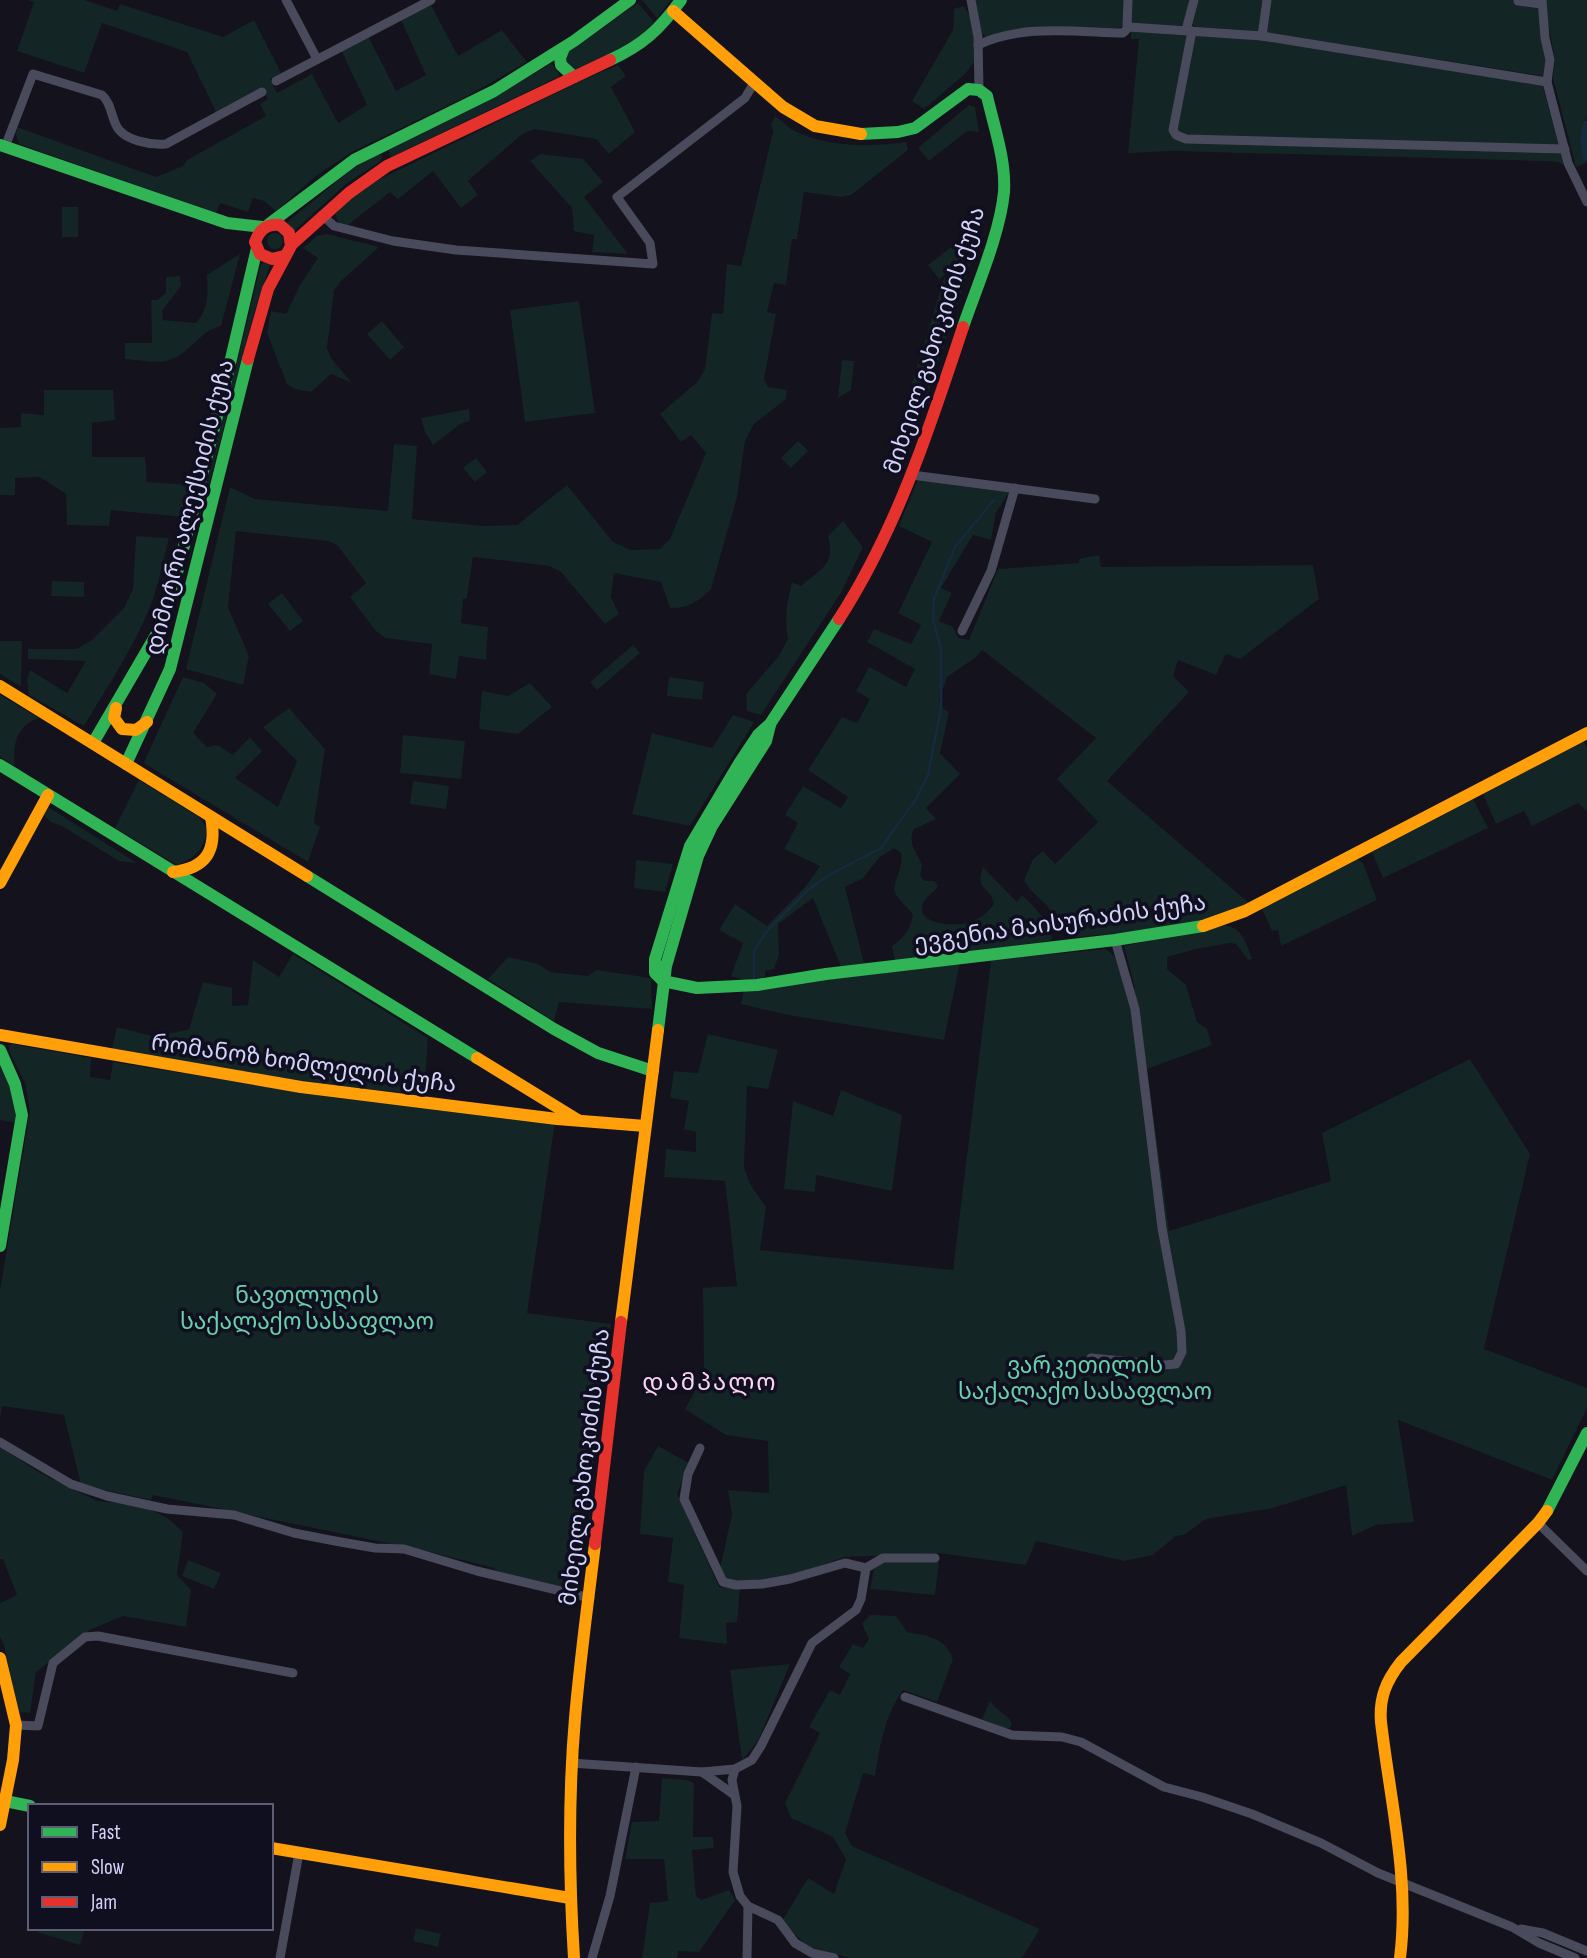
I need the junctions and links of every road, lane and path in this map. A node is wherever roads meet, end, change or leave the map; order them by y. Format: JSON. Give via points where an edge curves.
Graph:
{"nodes":[{"id":1,"x":286,"y":0,"type":"edge"},
{"id":2,"x":431,"y":0,"type":"edge"},
{"id":3,"x":629,"y":0,"type":"edge"},
{"id":4,"x":681,"y":0,"type":"edge"},
{"id":5,"x":971,"y":0,"type":"edge"},
{"id":6,"x":1128,"y":0,"type":"edge"},
{"id":7,"x":1194,"y":0,"type":"edge"},
{"id":8,"x":1266,"y":0,"type":"edge"},
{"id":9,"x":1518,"y":1,"type":"edge"},
{"id":10,"x":1541,"y":2,"type":"edge"},
{"id":11,"x":673,"y":11,"type":"junction"},
{"id":12,"x":1127,"y":27,"type":"junction"},
{"id":13,"x":1189,"y":31,"type":"junction"},
{"id":14,"x":1262,"y":36,"type":"junction"},
{"id":15,"x":978,"y":45,"type":"junction"},
{"id":16,"x":564,"y":48,"type":"junction"},
{"id":17,"x":317,"y":59,"type":"junction"},
{"id":18,"x":574,"y":77,"type":"junction"},
{"id":19,"x":276,"y":81,"type":"dead end"},
{"id":20,"x":1547,"y":82,"type":"junction"},
{"id":21,"x":754,"y":83,"type":"junction"},
{"id":22,"x":979,"y":90,"type":"junction"},
{"id":23,"x":262,"y":92,"type":"dead end"},
{"id":24,"x":3,"y":146,"type":"edge"},
{"id":25,"x":379,"y":147,"type":"junction"},
{"id":26,"x":1565,"y":149,"type":"junction"},
{"id":27,"x":387,"y":166,"type":"junction"},
{"id":28,"x":1587,"y":202,"type":"edge"},
{"id":29,"x":322,"y":215,"type":"junction"},
{"id":30,"x":227,"y":223,"type":"junction"},
{"id":31,"x":266,"y":225,"type":"junction"},
{"id":32,"x":257,"y":248,"type":"junction"},
{"id":33,"x":287,"y":251,"type":"junction"},
{"id":34,"x":912,"y":475,"type":"junction"},
{"id":35,"x":1015,"y":488,"type":"junction"},
{"id":36,"x":1095,"y":499,"type":"dead end"},
{"id":37,"x":177,"y":570,"type":"junction"},
{"id":38,"x":195,"y":575,"type":"junction"},
{"id":39,"x":171,"y":594,"type":"junction"},
{"id":40,"x":189,"y":596,"type":"junction"},
{"id":41,"x":962,"y":631,"type":"dead end"},
{"id":42,"x":0,"y":686,"type":"edge"},
{"id":43,"x":117,"y":704,"type":"junction"},
{"id":44,"x":147,"y":722,"type":"junction"},
{"id":45,"x":1587,"y":733,"type":"edge"},
{"id":46,"x":93,"y":743,"type":"junction"},
{"id":47,"x":126,"y":764,"type":"junction"},
{"id":48,"x":0,"y":765,"type":"edge"},
{"id":49,"x":48,"y":795,"type":"junction"},
{"id":50,"x":211,"y":817,"type":"junction"},
{"id":51,"x":173,"y":872,"type":"junction"},
{"id":52,"x":0,"y":883,"type":"edge"},
{"id":53,"x":1115,"y":940,"type":"junction"},
{"id":54,"x":663,"y":982,"type":"junction"},
{"id":55,"x":1,"y":1030,"type":"edge"},
{"id":56,"x":0,"y":1051,"type":"edge"},
{"id":57,"x":653,"y":1071,"type":"junction"},
{"id":58,"x":528,"y":1090,"type":"junction"},
{"id":59,"x":516,"y":1112,"type":"junction"},
{"id":60,"x":578,"y":1120,"type":"junction"},
{"id":61,"x":645,"y":1126,"type":"junction"},
{"id":62,"x":0,"y":1246,"type":"edge"},
{"id":63,"x":1091,"y":1358,"type":"dead end"},
{"id":64,"x":1587,"y":1433,"type":"edge"},
{"id":65,"x":0,"y":1442,"type":"edge"},
{"id":66,"x":700,"y":1448,"type":"dead end"},
{"id":67,"x":1538,"y":1523,"type":"junction"},
{"id":68,"x":935,"y":1558,"type":"dead end"},
{"id":69,"x":866,"y":1568,"type":"junction"},
{"id":70,"x":1587,"y":1571,"type":"edge"},
{"id":71,"x":590,"y":1598,"type":"junction"},
{"id":72,"x":0,"y":1663,"type":"edge"},
{"id":73,"x":293,"y":1673,"type":"dead end"},
{"id":74,"x":905,"y":1697,"type":"dead end"},
{"id":75,"x":16,"y":1725,"type":"junction"},
{"id":76,"x":571,"y":1763,"type":"junction"},
{"id":77,"x":636,"y":1766,"type":"junction"},
{"id":78,"x":735,"y":1769,"type":"junction"},
{"id":79,"x":702,"y":1772,"type":"junction"},
{"id":80,"x":733,"y":1794,"type":"junction"},
{"id":81,"x":5,"y":1801,"type":"junction"},
{"id":82,"x":28,"y":1806,"type":"edge"},
{"id":83,"x":0,"y":1825,"type":"edge"},
{"id":84,"x":273,"y":1848,"type":"edge"},
{"id":85,"x":299,"y":1853,"type":"junction"},
{"id":86,"x":1404,"y":1882,"type":"junction"},
{"id":87,"x":570,"y":1898,"type":"junction"},
{"id":88,"x":748,"y":1906,"type":"junction"},
{"id":89,"x":1512,"y":1927,"type":"junction"},
{"id":90,"x":1587,"y":1951,"type":"edge"},
{"id":91,"x":280,"y":1958,"type":"edge"},
{"id":92,"x":574,"y":1958,"type":"edge"},
{"id":93,"x":592,"y":1958,"type":"edge"},
{"id":94,"x":747,"y":1958,"type":"edge"},
{"id":95,"x":834,"y":1958,"type":"edge"},
{"id":96,"x":1400,"y":1958,"type":"edge"},
{"id":97,"x":1575,"y":1958,"type":"edge"}],
"edges":[{"from":1,"to":17,"type":"street"},
{"from":2,"to":17,"type":"street"},
{"from":3,"to":16,"type":"street"},
{"from":4,"to":11,"type":"street"},
{"from":5,"to":15,"type":"street"},
{"from":6,"to":12,"type":"street"},
{"from":7,"to":13,"type":"street"},
{"from":8,"to":14,"type":"street"},
{"from":9,"to":10,"type":"street"},
{"from":10,"to":20,"type":"street","via":[[1550,60]]},
{"from":11,"to":18,"type":"street","via":[[634,49]]},
{"from":11,"to":21,"type":"street"},
{"from":12,"to":13,"type":"street"},
{"from":12,"to":15,"type":"street","via":[[1123,33],[1009,35]]},
{"from":13,"to":14,"type":"street"},
{"from":13,"to":26,"type":"street","via":[[1173,130],[1186,139]]},
{"from":14,"to":20,"type":"street"},
{"from":15,"to":22,"type":"street"},
{"from":16,"to":18,"type":"street","via":[[559,64]]},
{"from":16,"to":25,"type":"street","via":[[494,91]]},
{"from":17,"to":19,"type":"street"},
{"from":18,"to":27,"type":"street"},
{"from":20,"to":26,"type":"street"},
{"from":21,"to":22,"type":"street","via":[[815,126],[861,134],[907,131],[968,89]]},
{"from":21,"to":29,"type":"street","via":[[745,99],[617,197],[650,243],[653,264],[393,241],[334,226]]},
{"from":22,"to":34,"type":"street","name":"მიხეილ გახოკიძის ქუჩა","via":[[987,96],[1002,159],[1000,216]]},
{"from":23,"to":24,"type":"street","via":[[166,144],[153,145],[118,130],[102,95],[33,74]]},
{"from":24,"to":30,"type":"street"},
{"from":25,"to":27,"type":"street"},
{"from":25,"to":31,"type":"street","via":[[338,171]]},
{"from":26,"to":28,"type":"street"},
{"from":27,"to":29,"type":"street","via":[[352,188]]},
{"from":29,"to":33,"type":"street"},
{"from":30,"to":31,"type":"street"},
{"from":30,"to":32,"type":"street"},
{"from":31,"to":32,"type":"street","via":[[256,236]]},
{"from":31,"to":33,"type":"street","via":[[284,227],[290,235]]},
{"from":32,"to":33,"type":"street","via":[[272,259]]},
{"from":32,"to":37,"type":"street","name":"დიმიტრი ალექსიძის ქუჩა"},
{"from":33,"to":38,"type":"street","name":"დიმიტრი ალექსიძის ქუჩა","via":[[258,320]]},
{"from":34,"to":35,"type":"street"},
{"from":34,"to":54,"type":"street","name":"მიხეილ გახოკიძის ქუჩა","via":[[852,598],[770,724],[766,741],[712,826],[681,910]]},
{"from":35,"to":36,"type":"street"},
{"from":35,"to":41,"type":"street","via":[[991,571]]},
{"from":37,"to":38,"type":"street","via":[[183,583]]},
{"from":37,"to":39,"type":"street","name":"დიმიტრი ალექსიძის ქუჩა"},
{"from":38,"to":40,"type":"street","name":"დიმიტრი ალექსიძის ქუჩა"},
{"from":39,"to":40,"type":"street","via":[[180,589]]},
{"from":39,"to":43,"type":"street","name":"დიმიტრი ალექსიძის ქუჩა","via":[[156,635]]},
{"from":40,"to":44,"type":"street","name":"დიმიტრი ალექსიძის ქუჩა","via":[[170,669]]},
{"from":42,"to":46,"type":"street"},
{"from":43,"to":44,"type":"street","via":[[114,718],[122,729],[136,730]]},
{"from":43,"to":46,"type":"street","name":"დიმიტრი ალექსიძის ქუჩა"},
{"from":44,"to":47,"type":"street","name":"დიმიტრი ალექსიძის ქუჩა"},
{"from":45,"to":53,"type":"street","name":"ევგენია მაისურაძის ქუჩა","via":[[1228,919]]},
{"from":46,"to":47,"type":"street"},
{"from":47,"to":50,"type":"street"},
{"from":48,"to":49,"type":"street"},
{"from":49,"to":51,"type":"street"},
{"from":49,"to":52,"type":"street"},
{"from":50,"to":51,"type":"street","via":[[214,839],[204,860],[186,871]]},
{"from":50,"to":57,"type":"street","via":[[580,1044]]},
{"from":51,"to":58,"type":"street"},
{"from":53,"to":54,"type":"street","name":"ევგენია მაისურაძის ქუჩა","via":[[757,985],[698,988]]},
{"from":53,"to":63,"type":"street","via":[[1135,1009],[1182,1352],[1176,1363],[1164,1364]]},
{"from":54,"to":57,"type":"street","name":"მიხეილ გახოკიძის ქუჩა"},
{"from":55,"to":59,"type":"street","name":"რომანოზ ხომლელის ქუჩა","via":[[92,1053],[301,1087]]},
{"from":56,"to":62,"type":"street","via":[[22,1115]]},
{"from":57,"to":61,"type":"street","name":"მიხეილ გახოკიძის ქუჩა"},
{"from":58,"to":59,"type":"street","via":[[532,1107]]},
{"from":58,"to":60,"type":"street"},
{"from":59,"to":60,"type":"street","name":"რომანოზ ხომლელის ქუჩა"},
{"from":60,"to":61,"type":"street","name":"რომანოზ ხომლელის ქუჩა"},
{"from":61,"to":71,"type":"street","name":"მიხეილ გახოკიძის ქუჩა"},
{"from":64,"to":67,"type":"street"},
{"from":65,"to":71,"type":"street","via":[[71,1484],[107,1496],[167,1509],[234,1516],[335,1542],[404,1549]]},
{"from":66,"to":69,"type":"street","via":[[688,1474],[684,1499],[723,1582],[762,1584],[845,1563]]},
{"from":67,"to":70,"type":"street"},
{"from":67,"to":86,"type":"street","via":[[1401,1662],[1384,1686],[1380,1710]]},
{"from":68,"to":69,"type":"street","via":[[883,1558]]},
{"from":69,"to":78,"type":"street","via":[[856,1610],[812,1643],[761,1746],[752,1760]]},
{"from":71,"to":76,"type":"street","name":"მიხეილ გახოკიძის ქუჩა"},
{"from":72,"to":75,"type":"street"},
{"from":73,"to":75,"type":"street","via":[[85,1637],[50,1668],[37,1726]]},
{"from":74,"to":86,"type":"street","via":[[1012,1735],[1081,1742],[1164,1787],[1252,1814]]},
{"from":75,"to":81,"type":"street"},
{"from":76,"to":77,"type":"street"},
{"from":76,"to":87,"type":"street","name":"მიხეილ გახოკიძის ქუჩა"},
{"from":77,"to":79,"type":"street"},
{"from":77,"to":93,"type":"street","via":[[610,1896]]},
{"from":78,"to":79,"type":"street"},
{"from":78,"to":80,"type":"street"},
{"from":79,"to":80,"type":"street"},
{"from":80,"to":88,"type":"street","via":[[737,1806],[733,1872]]},
{"from":81,"to":82,"type":"street"},
{"from":81,"to":83,"type":"street"},
{"from":84,"to":85,"type":"street"},
{"from":85,"to":87,"type":"street"},
{"from":85,"to":91,"type":"street"},
{"from":86,"to":89,"type":"street"},
{"from":86,"to":96,"type":"street"},
{"from":87,"to":92,"type":"street","name":"მიხეილ გახოკიძის ქუჩა"},
{"from":88,"to":94,"type":"street"},
{"from":88,"to":95,"type":"street","via":[[778,1920],[795,1943]]},
{"from":89,"to":90,"type":"street","via":[[1543,1933]]},
{"from":89,"to":97,"type":"street"}]}
